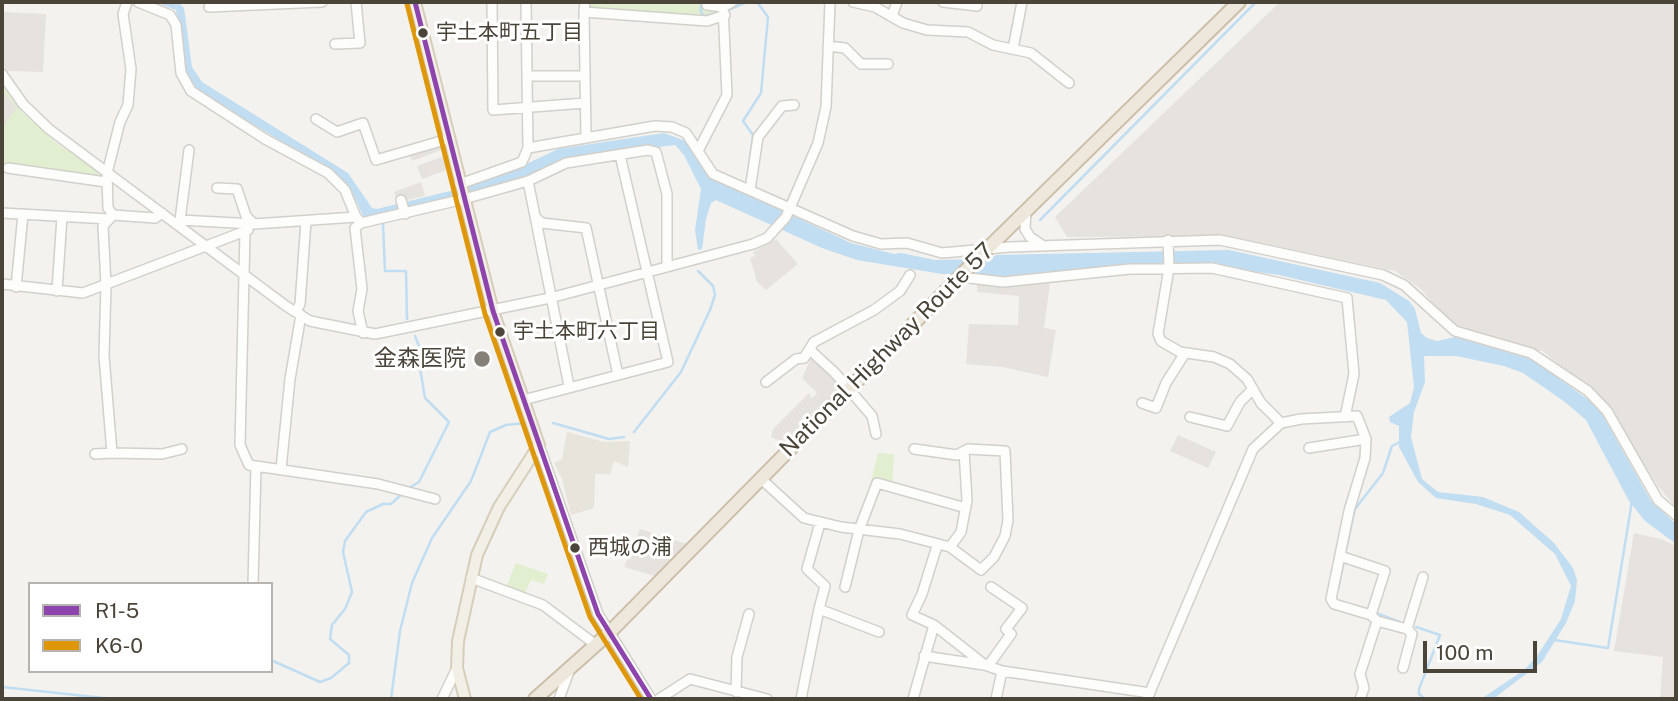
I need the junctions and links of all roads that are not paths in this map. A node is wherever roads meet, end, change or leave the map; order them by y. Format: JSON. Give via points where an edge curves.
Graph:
{"nodes":[{"id":1,"x":127,"y":2,"type":"edge"},
{"id":2,"x":138,"y":2,"type":"edge"},
{"id":3,"x":323,"y":2,"type":"edge"},
{"id":4,"x":356,"y":2,"type":"edge"},
{"id":5,"x":415,"y":2,"type":"edge"},
{"id":6,"x":492,"y":2,"type":"edge"},
{"id":7,"x":526,"y":2,"type":"edge"},
{"id":8,"x":585,"y":2,"type":"edge"},
{"id":9,"x":708,"y":2,"type":"edge"},
{"id":10,"x":830,"y":2,"type":"edge"},
{"id":11,"x":853,"y":2,"type":"edge"},
{"id":12,"x":897,"y":2,"type":"edge"},
{"id":13,"x":943,"y":2,"type":"edge"},
{"id":14,"x":1022,"y":2,"type":"edge"},
{"id":15,"x":1239,"y":2,"type":"edge"},
{"id":16,"x":242,"y":3,"type":"edge"},
{"id":17,"x":977,"y":6,"type":"dead end"},
{"id":18,"x":208,"y":7,"type":"dead end"},
{"id":19,"x":727,"y":8,"type":"edge"},
{"id":20,"x":584,"y":12,"type":"junction"},
{"id":21,"x":892,"y":16,"type":"junction"},
{"id":22,"x":335,"y":44,"type":"dead end"},
{"id":23,"x":828,"y":46,"type":"junction"},
{"id":24,"x":1013,"y":49,"type":"junction"},
{"id":25,"x":888,"y":64,"type":"dead end"},
{"id":26,"x":2,"y":74,"type":"edge"},
{"id":27,"x":527,"y":76,"type":"junction"},
{"id":28,"x":585,"y":76,"type":"junction"},
{"id":29,"x":1069,"y":83,"type":"dead end"},
{"id":30,"x":585,"y":103,"type":"junction"},
{"id":31,"x":794,"y":105,"type":"dead end"},
{"id":32,"x":527,"y":107,"type":"junction"},
{"id":33,"x":316,"y":119,"type":"dead end"},
{"id":34,"x":586,"y":137,"type":"junction"},
{"id":35,"x":448,"y":139,"type":"junction"},
{"id":36,"x":528,"y":148,"type":"junction"},
{"id":37,"x":699,"y":149,"type":"junction"},
{"id":38,"x":188,"y":150,"type":"dead end"},
{"id":39,"x":620,"y":155,"type":"junction"},
{"id":40,"x":8,"y":168,"type":"dead end"},
{"id":41,"x":107,"y":177,"type":"junction"},
{"id":42,"x":528,"y":181,"type":"junction"},
{"id":43,"x":217,"y":188,"type":"dead end"},
{"id":44,"x":750,"y":190,"type":"junction"},
{"id":45,"x":462,"y":192,"type":"junction"},
{"id":46,"x":401,"y":200,"type":"dead end"},
{"id":47,"x":790,"y":207,"type":"junction"},
{"id":48,"x":1026,"y":211,"type":"junction"},
{"id":49,"x":2,"y":213,"type":"edge"},
{"id":50,"x":162,"y":213,"type":"junction"},
{"id":51,"x":23,"y":214,"type":"junction"},
{"id":52,"x":405,"y":214,"type":"junction"},
{"id":53,"x":62,"y":217,"type":"junction"},
{"id":54,"x":111,"y":217,"type":"junction"},
{"id":55,"x":535,"y":217,"type":"junction"},
{"id":56,"x":306,"y":220,"type":"junction"},
{"id":57,"x":358,"y":220,"type":"junction"},
{"id":58,"x":178,"y":221,"type":"junction"},
{"id":59,"x":254,"y":224,"type":"junction"},
{"id":60,"x":245,"y":232,"type":"junction"},
{"id":61,"x":1168,"y":243,"type":"junction"},
{"id":62,"x":206,"y":245,"type":"junction"},
{"id":63,"x":1042,"y":246,"type":"junction"},
{"id":64,"x":984,"y":252,"type":"junction"},
{"id":65,"x":667,"y":267,"type":"junction"},
{"id":66,"x":1169,"y":267,"type":"junction"},
{"id":67,"x":646,"y":272,"type":"junction"},
{"id":68,"x":245,"y":275,"type":"junction"},
{"id":69,"x":910,"y":275,"type":"dead end"},
{"id":70,"x":961,"y":277,"type":"junction"},
{"id":71,"x":2,"y":284,"type":"edge"},
{"id":72,"x":106,"y":285,"type":"junction"},
{"id":73,"x":597,"y":285,"type":"junction"},
{"id":74,"x":16,"y":287,"type":"junction"},
{"id":75,"x":57,"y":291,"type":"junction"},
{"id":76,"x":550,"y":298,"type":"junction"},
{"id":77,"x":493,"y":312,"type":"junction"},
{"id":78,"x":298,"y":313,"type":"junction"},
{"id":79,"x":363,"y":333,"type":"junction"},
{"id":80,"x":810,"y":350,"type":"junction"},
{"id":81,"x":1185,"y":353,"type":"junction"},
{"id":82,"x":618,"y":375,"type":"junction"},
{"id":83,"x":766,"y":382,"type":"dead end"},
{"id":84,"x":569,"y":386,"type":"junction"},
{"id":85,"x":849,"y":388,"type":"junction"},
{"id":86,"x":1253,"y":389,"type":"junction"},
{"id":87,"x":523,"y":400,"type":"junction"},
{"id":88,"x":1142,"y":403,"type":"dead end"},
{"id":89,"x":1190,"y":417,"type":"dead end"},
{"id":90,"x":1345,"y":418,"type":"junction"},
{"id":91,"x":1281,"y":423,"type":"junction"},
{"id":92,"x":876,"y":434,"type":"dead end"},
{"id":93,"x":1366,"y":439,"type":"junction"},
{"id":94,"x":539,"y":445,"type":"junction"},
{"id":95,"x":1309,"y":448,"type":"dead end"},
{"id":96,"x":182,"y":449,"type":"dead end"},
{"id":97,"x":914,"y":449,"type":"dead end"},
{"id":98,"x":964,"y":451,"type":"junction"},
{"id":99,"x":111,"y":453,"type":"junction"},
{"id":100,"x":95,"y":454,"type":"dead end"},
{"id":101,"x":256,"y":466,"type":"junction"},
{"id":102,"x":281,"y":469,"type":"junction"},
{"id":103,"x":760,"y":478,"type":"junction"},
{"id":104,"x":435,"y":499,"type":"dead end"},
{"id":105,"x":966,"y":508,"type":"junction"},
{"id":106,"x":1676,"y":515,"type":"edge"},
{"id":107,"x":820,"y":523,"type":"junction"},
{"id":108,"x":859,"y":530,"type":"junction"},
{"id":109,"x":937,"y":546,"type":"junction"},
{"id":110,"x":950,"y":547,"type":"junction"},
{"id":111,"x":1340,"y":556,"type":"junction"},
{"id":112,"x":1423,"y":577,"type":"dead end"},
{"id":113,"x":471,"y":578,"type":"junction"},
{"id":114,"x":253,"y":582,"type":"edge"},
{"id":115,"x":845,"y":587,"type":"dead end"},
{"id":116,"x":990,"y":587,"type":"dead end"},
{"id":117,"x":819,"y":609,"type":"junction"},
{"id":118,"x":749,"y":614,"type":"dead end"},
{"id":119,"x":1374,"y":618,"type":"junction"},
{"id":120,"x":934,"y":625,"type":"junction"},
{"id":121,"x":1407,"y":629,"type":"junction"},
{"id":122,"x":879,"y":632,"type":"dead end"},
{"id":123,"x":608,"y":634,"type":"junction"},
{"id":124,"x":596,"y":645,"type":"junction"},
{"id":125,"x":923,"y":656,"type":"junction"},
{"id":126,"x":986,"y":666,"type":"junction"},
{"id":127,"x":457,"y":668,"type":"junction"},
{"id":128,"x":1403,"y":668,"type":"dead end"},
{"id":129,"x":570,"y":669,"type":"junction"},
{"id":130,"x":1002,"y":671,"type":"junction"},
{"id":131,"x":736,"y":692,"type":"junction"},
{"id":132,"x":1149,"y":696,"type":"edge"},
{"id":133,"x":442,"y":699,"type":"edge"},
{"id":134,"x":466,"y":699,"type":"edge"},
{"id":135,"x":535,"y":699,"type":"edge"},
{"id":136,"x":559,"y":699,"type":"edge"},
{"id":137,"x":651,"y":699,"type":"edge"},
{"id":138,"x":659,"y":699,"type":"edge"},
{"id":139,"x":767,"y":699,"type":"edge"},
{"id":140,"x":801,"y":699,"type":"edge"},
{"id":141,"x":914,"y":699,"type":"edge"},
{"id":142,"x":996,"y":699,"type":"edge"},
{"id":143,"x":1360,"y":699,"type":"edge"}],
"edges":[{"from":1,"to":41,"type":"street","via":[[123,14],[131,69],[128,106]]},
{"from":2,"to":57,"type":"street","via":[[170,15],[176,25],[181,73],[191,91],[328,173],[345,190]]},
{"from":3,"to":16,"type":"street"},
{"from":4,"to":22,"type":"street","via":[[360,44]]},
{"from":5,"to":35,"type":"main road"},
{"from":6,"to":32,"type":"street","via":[[493,110]]},
{"from":7,"to":27,"type":"street"},
{"from":8,"to":20,"type":"street"},
{"from":9,"to":19,"type":"street"},
{"from":10,"to":23,"type":"street"},
{"from":11,"to":21,"type":"street"},
{"from":12,"to":21,"type":"street"},
{"from":13,"to":17,"type":"street"},
{"from":14,"to":24,"type":"street"},
{"from":15,"to":48,"type":"highway","name":"National Highway Route 57"},
{"from":16,"to":18,"type":"street"},
{"from":19,"to":20,"type":"street","via":[[707,21]]},
{"from":19,"to":37,"type":"street","via":[[727,95]]},
{"from":20,"to":28,"type":"street"},
{"from":21,"to":24,"type":"street","via":[[927,30],[968,32]]},
{"from":23,"to":25,"type":"street","via":[[845,48],[861,64]]},
{"from":23,"to":47,"type":"street","via":[[826,107],[818,144]]},
{"from":24,"to":29,"type":"street","via":[[1031,53]]},
{"from":26,"to":41,"type":"street","via":[[23,104]]},
{"from":27,"to":28,"type":"street"},
{"from":27,"to":32,"type":"street"},
{"from":28,"to":30,"type":"street"},
{"from":30,"to":32,"type":"street"},
{"from":30,"to":34,"type":"street"},
{"from":31,"to":44,"type":"street","via":[[782,106],[758,137]]},
{"from":32,"to":36,"type":"street"},
{"from":33,"to":35,"type":"street","via":[[337,132],[363,123],[376,160]]},
{"from":34,"to":36,"type":"street"},
{"from":34,"to":37,"type":"street","via":[[672,127],[686,133]]},
{"from":35,"to":45,"type":"main road"},
{"from":36,"to":45,"type":"street","via":[[522,162]]},
{"from":37,"to":44,"type":"street","via":[[713,174]]},
{"from":38,"to":58,"type":"street"},
{"from":39,"to":42,"type":"street","via":[[566,163]]},
{"from":39,"to":65,"type":"street","via":[[656,152],[667,194]]},
{"from":39,"to":67,"type":"street"},
{"from":40,"to":41,"type":"street"},
{"from":41,"to":50,"type":"street"},
{"from":41,"to":54,"type":"street"},
{"from":42,"to":45,"type":"street"},
{"from":42,"to":55,"type":"street"},
{"from":43,"to":59,"type":"street","via":[[237,189],[246,216]]},
{"from":44,"to":47,"type":"street"},
{"from":45,"to":52,"type":"street"},
{"from":45,"to":77,"type":"main road"},
{"from":46,"to":52,"type":"street"},
{"from":47,"to":64,"type":"street","via":[[881,244],[907,243],[942,253]]},
{"from":47,"to":65,"type":"street","via":[[778,227],[753,244]]},
{"from":48,"to":63,"type":"street","via":[[1025,229]]},
{"from":48,"to":64,"type":"highway","name":"National Highway Route 57"},
{"from":49,"to":51,"type":"street"},
{"from":50,"to":54,"type":"street","via":[[155,218]]},
{"from":50,"to":58,"type":"street"},
{"from":51,"to":53,"type":"street"},
{"from":51,"to":74,"type":"street"},
{"from":52,"to":57,"type":"street"},
{"from":53,"to":54,"type":"street"},
{"from":53,"to":75,"type":"street"},
{"from":54,"to":72,"type":"street","via":[[103,226]]},
{"from":55,"to":73,"type":"street","via":[[542,223],[586,229]]},
{"from":55,"to":76,"type":"street"},
{"from":56,"to":57,"type":"street"},
{"from":56,"to":59,"type":"street"},
{"from":56,"to":78,"type":"street"},
{"from":57,"to":79,"type":"street","via":[[362,289],[358,311]]},
{"from":58,"to":59,"type":"street"},
{"from":58,"to":62,"type":"street"},
{"from":59,"to":60,"type":"street"},
{"from":60,"to":62,"type":"street"},
{"from":60,"to":68,"type":"street"},
{"from":61,"to":63,"type":"street"},
{"from":61,"to":66,"type":"street"},
{"from":61,"to":106,"type":"street","via":[[1230,242],[1310,257],[1399,282],[1447,326],[1531,353],[1588,391],[1607,411],[1658,500]]},
{"from":62,"to":68,"type":"street"},
{"from":62,"to":72,"type":"street"},
{"from":63,"to":64,"type":"street"},
{"from":64,"to":70,"type":"highway","name":"National Highway Route 57"},
{"from":65,"to":67,"type":"street"},
{"from":66,"to":70,"type":"street","via":[[1003,282]]},
{"from":66,"to":81,"type":"street","via":[[1159,337],[1167,347]]},
{"from":66,"to":90,"type":"street","via":[[1212,268],[1347,298],[1354,374]]},
{"from":67,"to":73,"type":"street"},
{"from":67,"to":82,"type":"street","via":[[668,362]]},
{"from":68,"to":78,"type":"street"},
{"from":68,"to":101,"type":"street","via":[[240,445],[249,465]]},
{"from":69,"to":80,"type":"street","via":[[900,291],[814,342]]},
{"from":70,"to":85,"type":"highway","name":"National Highway Route 57"},
{"from":71,"to":74,"type":"street"},
{"from":72,"to":75,"type":"street","via":[[83,293]]},
{"from":72,"to":99,"type":"street","via":[[104,356]]},
{"from":73,"to":76,"type":"street"},
{"from":73,"to":82,"type":"street"},
{"from":74,"to":75,"type":"street"},
{"from":76,"to":77,"type":"street"},
{"from":76,"to":84,"type":"street"},
{"from":77,"to":79,"type":"street","via":[[400,331]]},
{"from":77,"to":87,"type":"main road"},
{"from":78,"to":79,"type":"street"},
{"from":78,"to":102,"type":"street"},
{"from":80,"to":83,"type":"street"},
{"from":80,"to":85,"type":"street"},
{"from":81,"to":86,"type":"street","via":[[1230,364]]},
{"from":81,"to":88,"type":"street","via":[[1156,408]]},
{"from":82,"to":84,"type":"street"},
{"from":84,"to":87,"type":"street"},
{"from":85,"to":92,"type":"street","via":[[872,416]]},
{"from":85,"to":103,"type":"highway","name":"National Highway Route 57"},
{"from":86,"to":89,"type":"street","via":[[1227,426]]},
{"from":86,"to":91,"type":"street"},
{"from":87,"to":94,"type":"main road"},
{"from":90,"to":91,"type":"street"},
{"from":90,"to":93,"type":"street","via":[[1360,418]]},
{"from":91,"to":132,"type":"street","via":[[1253,449]]},
{"from":93,"to":95,"type":"street"},
{"from":93,"to":111,"type":"street"},
{"from":94,"to":113,"type":"main road","via":[[499,507]]},
{"from":94,"to":123,"type":"street"},
{"from":96,"to":99,"type":"street","via":[[162,454]]},
{"from":97,"to":98,"type":"street","via":[[957,455]]},
{"from":98,"to":105,"type":"street"},
{"from":98,"to":110,"type":"street","via":[[1005,451],[1008,520],[994,557],[981,570]]},
{"from":99,"to":100,"type":"street"},
{"from":101,"to":102,"type":"street"},
{"from":101,"to":114,"type":"street"},
{"from":102,"to":104,"type":"street","via":[[378,484]]},
{"from":103,"to":107,"type":"street","via":[[804,517]]},
{"from":103,"to":123,"type":"highway","name":"National Highway Route 57"},
{"from":105,"to":108,"type":"street","via":[[877,484]]},
{"from":105,"to":110,"type":"street","via":[[961,532]]},
{"from":107,"to":108,"type":"street"},
{"from":107,"to":117,"type":"street","via":[[807,569],[825,586]]},
{"from":108,"to":109,"type":"street","via":[[900,534]]},
{"from":108,"to":115,"type":"street"},
{"from":109,"to":110,"type":"street"},
{"from":109,"to":120,"type":"street","via":[[912,615]]},
{"from":111,"to":119,"type":"street","via":[[1332,602]]},
{"from":111,"to":119,"type":"street","via":[[1385,571]]},
{"from":112,"to":121,"type":"street"},
{"from":113,"to":124,"type":"street","via":[[543,605]]},
{"from":113,"to":127,"type":"main road"},
{"from":116,"to":126,"type":"street","via":[[1022,608],[1006,629],[1011,634]]},
{"from":117,"to":122,"type":"street"},
{"from":117,"to":140,"type":"street"},
{"from":118,"to":131,"type":"street","via":[[737,657]]},
{"from":119,"to":121,"type":"street"},
{"from":119,"to":143,"type":"street","via":[[1360,674],[1364,688]]},
{"from":120,"to":125,"type":"street"},
{"from":120,"to":126,"type":"street"},
{"from":121,"to":128,"type":"street","via":[[1412,634]]},
{"from":123,"to":124,"type":"highway","name":"National Highway Route 57"},
{"from":123,"to":137,"type":"street"},
{"from":124,"to":129,"type":"highway","name":"National Highway Route 57"},
{"from":125,"to":126,"type":"street"},
{"from":125,"to":141,"type":"street"},
{"from":126,"to":130,"type":"street"},
{"from":127,"to":133,"type":"street"},
{"from":127,"to":134,"type":"main road"},
{"from":129,"to":135,"type":"highway","name":"National Highway Route 57"},
{"from":129,"to":136,"type":"street"},
{"from":130,"to":132,"type":"street"},
{"from":130,"to":142,"type":"street"},
{"from":131,"to":138,"type":"street","via":[[690,678]]},
{"from":131,"to":139,"type":"street"}]}
